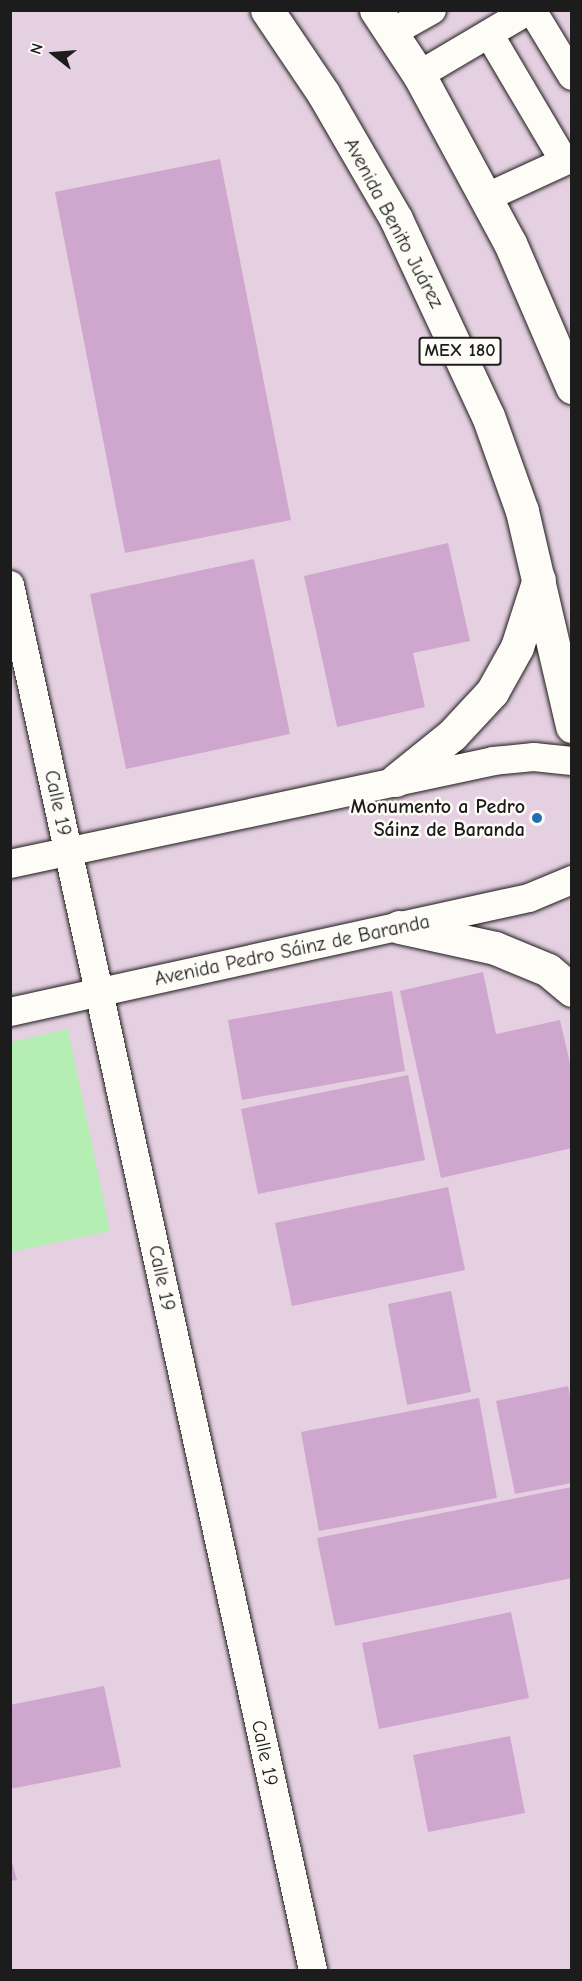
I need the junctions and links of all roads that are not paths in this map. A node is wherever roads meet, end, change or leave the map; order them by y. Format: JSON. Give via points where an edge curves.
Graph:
{"nodes":[{"id":1,"x":267,"y":10,"type":"edge"},
{"id":2,"x":432,"y":10,"type":"edge"},
{"id":3,"x":530,"y":10,"type":"edge"},
{"id":4,"x":383,"y":22,"type":"edge"},
{"id":5,"x":489,"y":34,"type":"junction"},
{"id":6,"x":419,"y":75,"type":"junction"},
{"id":7,"x":572,"y":76,"type":"edge"},
{"id":8,"x":568,"y":159,"type":"edge"},
{"id":9,"x":485,"y":198,"type":"junction"},
{"id":10,"x":572,"y":387,"type":"edge"},
{"id":11,"x":540,"y":578,"type":"junction"},
{"id":12,"x":10,"y":585,"type":"edge"},
{"id":13,"x":572,"y":726,"type":"edge"},
{"id":14,"x":572,"y":761,"type":"edge"},
{"id":15,"x":396,"y":780,"type":"junction"},
{"id":16,"x":69,"y":852,"type":"junction"},
{"id":17,"x":10,"y":864,"type":"edge"},
{"id":18,"x":572,"y":880,"type":"edge"},
{"id":19,"x":399,"y":927,"type":"junction"},
{"id":20,"x":572,"y":990,"type":"edge"},
{"id":21,"x":99,"y":992,"type":"junction"},
{"id":22,"x":10,"y":1012,"type":"edge"},
{"id":23,"x":313,"y":1971,"type":"edge"}],
"edges":[{"from":1,"to":11,"type":"main road","name":"Avenida Benito Juárez","number":"MEX 180","via":[[324,93],[391,210],[453,335],[518,500]]},
{"from":2,"to":4,"type":"street"},
{"from":3,"to":5,"type":"street"},
{"from":3,"to":7,"type":"street"},
{"from":4,"to":6,"type":"main road"},
{"from":5,"to":6,"type":"street"},
{"from":5,"to":8,"type":"street"},
{"from":6,"to":9,"type":"main road"},
{"from":8,"to":9,"type":"street"},
{"from":9,"to":10,"type":"main road","via":[[510,243]]},
{"from":11,"to":13,"type":"main road","name":"Avenida Benito Juárez","number":"MEX 180"},
{"from":11,"to":15,"type":"main road","via":[[517,647],[492,692],[452,735]]},
{"from":12,"to":16,"type":"street","name":"Calle 19"},
{"from":14,"to":15,"type":"street","via":[[534,756]]},
{"from":15,"to":16,"type":"street"},
{"from":16,"to":17,"type":"street"},
{"from":16,"to":21,"type":"street","name":"Calle 19"},
{"from":18,"to":19,"type":"street","name":"Avenida Pedro Sáinz de Baranda","via":[[529,898]]},
{"from":19,"to":20,"type":"main road","via":[[495,948],[548,970]]},
{"from":19,"to":21,"type":"street","name":"Avenida Pedro Sáinz de Baranda"},
{"from":21,"to":22,"type":"street","name":"Avenida Pedro Sáinz de Baranda"},
{"from":21,"to":23,"type":"street","name":"Calle 19"}]}
